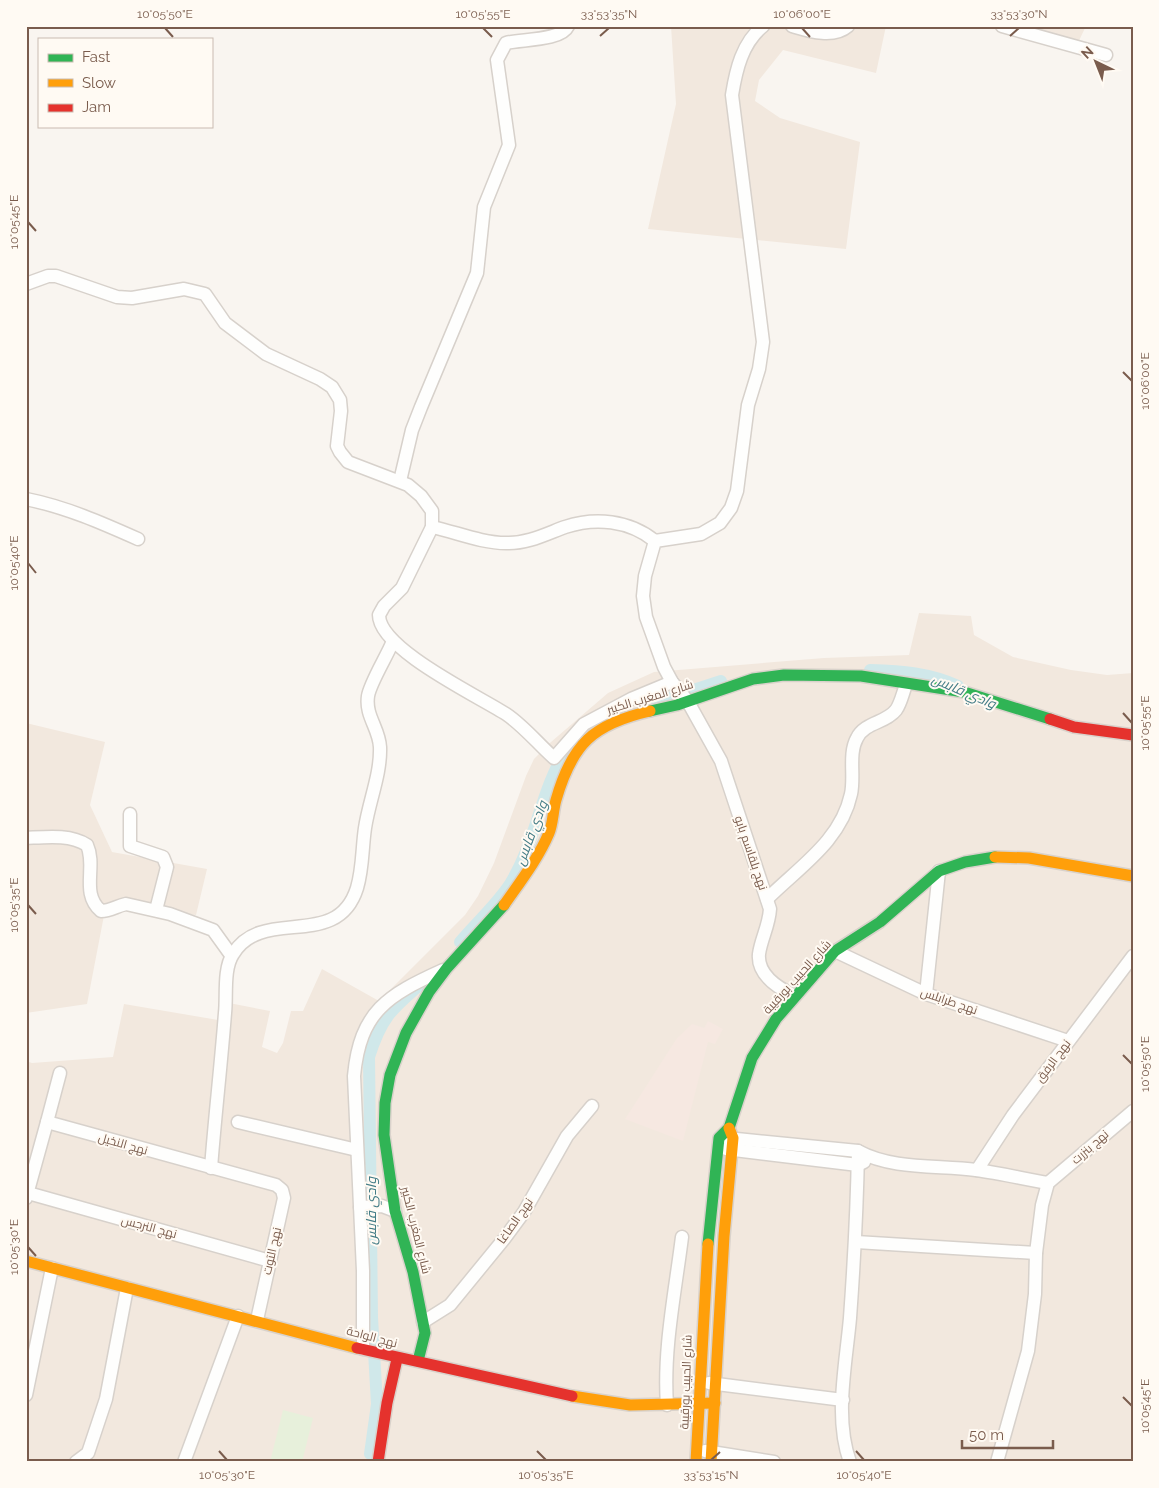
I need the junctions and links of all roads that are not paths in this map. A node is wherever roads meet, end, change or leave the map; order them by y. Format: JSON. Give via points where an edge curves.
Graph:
{"nodes":[{"id":1,"x":568,"y":26,"type":"edge"},
{"id":2,"x":763,"y":26,"type":"edge"},
{"id":3,"x":792,"y":26,"type":"edge"},
{"id":4,"x":848,"y":26,"type":"edge"},
{"id":5,"x":1002,"y":26,"type":"edge"},
{"id":6,"x":1106,"y":55,"type":"dead end"},
{"id":7,"x":26,"y":284,"type":"edge"},
{"id":8,"x":400,"y":481,"type":"junction"},
{"id":9,"x":26,"y":500,"type":"edge"},
{"id":10,"x":432,"y":527,"type":"junction"},
{"id":11,"x":138,"y":540,"type":"dead end"},
{"id":12,"x":655,"y":541,"type":"junction"},
{"id":13,"x":393,"y":642,"type":"junction"},
{"id":14,"x":672,"y":682,"type":"junction"},
{"id":15,"x":906,"y":685,"type":"junction"},
{"id":16,"x":687,"y":700,"type":"junction"},
{"id":17,"x":1133,"y":735,"type":"edge"},
{"id":18,"x":130,"y":814,"type":"dead end"},
{"id":19,"x":26,"y":838,"type":"edge"},
{"id":20,"x":939,"y":871,"type":"junction"},
{"id":21,"x":1133,"y":876,"type":"edge"},
{"id":22,"x":767,"y":899,"type":"junction"},
{"id":23,"x":156,"y":910,"type":"junction"},
{"id":24,"x":835,"y":952,"type":"junction"},
{"id":25,"x":231,"y":955,"type":"junction"},
{"id":26,"x":1133,"y":956,"type":"edge"},
{"id":27,"x":447,"y":968,"type":"junction"},
{"id":28,"x":926,"y":994,"type":"junction"},
{"id":29,"x":795,"y":996,"type":"junction"},
{"id":30,"x":1068,"y":1041,"type":"junction"},
{"id":31,"x":60,"y":1073,"type":"dead end"},
{"id":32,"x":592,"y":1106,"type":"dead end"},
{"id":33,"x":1133,"y":1111,"type":"edge"},
{"id":34,"x":47,"y":1122,"type":"junction"},
{"id":35,"x":238,"y":1122,"type":"dead end"},
{"id":36,"x":731,"y":1138,"type":"junction"},
{"id":37,"x":719,"y":1143,"type":"junction"},
{"id":38,"x":358,"y":1150,"type":"junction"},
{"id":39,"x":858,"y":1151,"type":"junction"},
{"id":40,"x":870,"y":1158,"type":"junction"},
{"id":41,"x":858,"y":1165,"type":"junction"},
{"id":42,"x":211,"y":1168,"type":"junction"},
{"id":43,"x":977,"y":1170,"type":"junction"},
{"id":44,"x":1048,"y":1183,"type":"junction"},
{"id":45,"x":276,"y":1185,"type":"joint"},
{"id":46,"x":27,"y":1195,"type":"edge"},
{"id":47,"x":360,"y":1208,"type":"junction"},
{"id":48,"x":395,"y":1211,"type":"junction"},
{"id":49,"x":682,"y":1238,"type":"dead end"},
{"id":50,"x":856,"y":1242,"type":"junction"},
{"id":51,"x":1036,"y":1253,"type":"junction"},
{"id":52,"x":26,"y":1261,"type":"edge"},
{"id":53,"x":270,"y":1261,"type":"junction"},
{"id":54,"x":52,"y":1268,"type":"junction"},
{"id":55,"x":127,"y":1288,"type":"junction"},
{"id":56,"x":238,"y":1316,"type":"junction"},
{"id":57,"x":257,"y":1320,"type":"junction"},
{"id":58,"x":423,"y":1322,"type":"junction"},
{"id":59,"x":363,"y":1349,"type":"junction"},
{"id":60,"x":397,"y":1358,"type":"junction"},
{"id":61,"x":418,"y":1361,"type":"junction"},
{"id":62,"x":699,"y":1381,"type":"junction"},
{"id":63,"x":716,"y":1384,"type":"junction"},
{"id":64,"x":26,"y":1393,"type":"edge"},
{"id":65,"x":843,"y":1400,"type":"junction"},
{"id":66,"x":700,"y":1403,"type":"junction"},
{"id":67,"x":715,"y":1403,"type":"junction"},
{"id":68,"x":667,"y":1405,"type":"junction"},
{"id":69,"x":697,"y":1456,"type":"edge"},
{"id":70,"x":712,"y":1456,"type":"edge"},
{"id":71,"x":76,"y":1462,"type":"edge"},
{"id":72,"x":184,"y":1462,"type":"edge"},
{"id":73,"x":378,"y":1462,"type":"edge"},
{"id":74,"x":774,"y":1462,"type":"edge"},
{"id":75,"x":850,"y":1462,"type":"edge"},
{"id":76,"x":997,"y":1462,"type":"edge"}],
"edges":[{"from":1,"to":8,"type":"street","via":[[556,36],[506,43],[499,52],[498,77],[509,145],[484,207],[476,273],[420,406]]},
{"from":2,"to":12,"type":"street","via":[[746,46],[736,70],[732,95],[763,342],[748,405],[737,491],[731,508],[720,523],[701,534]]},
{"from":3,"to":4,"type":"street","via":[[823,34],[839,32]]},
{"from":5,"to":6,"type":"street"},
{"from":7,"to":8,"type":"street","via":[[48,276],[117,297],[132,298],[184,289],[205,294],[226,323],[266,354],[332,387],[340,400],[337,446],[348,462]]},
{"from":8,"to":10,"type":"street","via":[[421,496],[432,511]]},
{"from":9,"to":11,"type":"street","via":[[46,503],[96,520]]},
{"from":10,"to":12,"type":"street","via":[[507,544],[587,521],[606,521],[643,531]]},
{"from":10,"to":13,"type":"street","via":[[402,588],[379,615],[382,627]]},
{"from":12,"to":14,"type":"street","name":"نهج بلقاسم بابو","via":[[643,596],[656,647]]},
{"from":13,"to":14,"type":"street","via":[[507,715],[554,758],[584,724]]},
{"from":13,"to":25,"type":"street","via":[[368,696],[367,708],[380,744],[380,763],[365,830],[361,871],[352,901],[344,913],[327,922],[252,934]]},
{"from":14,"to":16,"type":"street","name":"نهج بلقاسم بابو"},
{"from":15,"to":16,"type":"street","name":"شارع المغرب الكبير","via":[[861,676],[784,675],[754,679]]},
{"from":15,"to":17,"type":"street","name":"شارع المغرب الكبير","via":[[964,692],[1074,727]]},
{"from":15,"to":22,"type":"street","via":[[896,709],[860,731],[855,741],[852,792],[840,827]]},
{"from":16,"to":22,"type":"street","name":"نهج بلقاسم بابو","via":[[721,761]]},
{"from":16,"to":27,"type":"street","name":"شارع المغرب الكبير","via":[[604,726],[586,739],[563,775],[550,832],[530,869],[499,913]]},
{"from":18,"to":23,"type":"street","via":[[130,846],[163,858],[167,867]]},
{"from":19,"to":23,"type":"street","via":[[58,837],[88,846],[88,886],[93,902],[101,911],[126,904]]},
{"from":20,"to":21,"type":"street","name":"شارع الحبيب بورقيبة","via":[[965,862],[1003,856]]},
{"from":20,"to":24,"type":"street","name":"شارع الحبيب بورقيبة","via":[[880,922]]},
{"from":20,"to":28,"type":"street"},
{"from":22,"to":29,"type":"street","name":"نهج بلقاسم بابو","via":[[770,921],[759,954],[760,963],[769,979]]},
{"from":23,"to":25,"type":"street","via":[[213,930]]},
{"from":24,"to":28,"type":"street","name":"نهج طرابلس"},
{"from":24,"to":29,"type":"street","name":"شارع الحبيب بورقيبة"},
{"from":25,"to":42,"type":"street"},
{"from":26,"to":30,"type":"street","name":"نهج الرفق"},
{"from":27,"to":38,"type":"street","via":[[406,986],[370,1019],[355,1060],[354,1109]]},
{"from":27,"to":48,"type":"street","name":"شارع المغرب الكبير","via":[[417,1012],[390,1075],[384,1135]]},
{"from":28,"to":30,"type":"street","name":"نهج طرابلس"},
{"from":29,"to":36,"type":"street","name":"شارع الحبيب بورقيبة","via":[[776,1019],[752,1058]]},
{"from":30,"to":43,"type":"street","name":"نهج الرفق"},
{"from":31,"to":34,"type":"street"},
{"from":32,"to":58,"type":"street","name":"نهج الصاغا","via":[[567,1136],[524,1212],[504,1238],[450,1305]]},
{"from":33,"to":44,"type":"street","name":"نهج بنزرت"},
{"from":34,"to":42,"type":"street","name":"نهج النخيل"},
{"from":34,"to":46,"type":"street"},
{"from":35,"to":38,"type":"street"},
{"from":36,"to":37,"type":"street"},
{"from":36,"to":37,"type":"street","name":"شارع الحبيب بورقيبة"},
{"from":36,"to":39,"type":"street"},
{"from":36,"to":41,"type":"street"},
{"from":36,"to":63,"type":"street","name":"شارع الحبيب بورقيبة"},
{"from":37,"to":62,"type":"street","name":"شارع الحبيب بورقيبة","via":[[712,1187]]},
{"from":38,"to":47,"type":"street"},
{"from":39,"to":40,"type":"street"},
{"from":39,"to":41,"type":"street"},
{"from":40,"to":41,"type":"street"},
{"from":40,"to":43,"type":"street"},
{"from":41,"to":50,"type":"street"},
{"from":42,"to":45,"type":"street","name":"نهج النخيل"},
{"from":43,"to":44,"type":"street"},
{"from":44,"to":51,"type":"street"},
{"from":45,"to":53,"type":"street","name":"نهج التوت","via":[[285,1194]]},
{"from":46,"to":53,"type":"street","name":"نهج النرجس"},
{"from":47,"to":48,"type":"street","via":[[382,1206]]},
{"from":47,"to":59,"type":"street"},
{"from":48,"to":58,"type":"street","name":"شارع المغرب الكبير","via":[[413,1272]]},
{"from":49,"to":68,"type":"street","via":[[668,1357]]},
{"from":50,"to":51,"type":"street"},
{"from":50,"to":65,"type":"street"},
{"from":51,"to":76,"type":"street","via":[[1028,1351]]},
{"from":52,"to":54,"type":"street","name":"نهج الواحة"},
{"from":53,"to":57,"type":"street","name":"نهج التوت"},
{"from":54,"to":55,"type":"street","name":"نهج الواحة"},
{"from":54,"to":64,"type":"street"},
{"from":55,"to":56,"type":"street","name":"نهج الواحة"},
{"from":55,"to":71,"type":"street","via":[[106,1399],[88,1453]]},
{"from":56,"to":57,"type":"street","name":"نهج الواحة"},
{"from":56,"to":72,"type":"street"},
{"from":57,"to":59,"type":"street","name":"نهج الواحة"},
{"from":58,"to":61,"type":"street","name":"شارع المغرب الكبير","via":[[425,1333]]},
{"from":59,"to":60,"type":"street","name":"نهج الواحة"},
{"from":60,"to":61,"type":"street","name":"نهج الواحة"},
{"from":60,"to":73,"type":"street"},
{"from":61,"to":68,"type":"street","name":"نهج الواحة","via":[[554,1394],[630,1404]]},
{"from":62,"to":63,"type":"street"},
{"from":62,"to":66,"type":"street","name":"شارع الحبيب بورقيبة"},
{"from":63,"to":65,"type":"street"},
{"from":63,"to":67,"type":"street","name":"شارع الحبيب بورقيبة"},
{"from":65,"to":75,"type":"street","via":[[844,1443]]},
{"from":66,"to":67,"type":"street","name":"نهج الواحة"},
{"from":66,"to":68,"type":"street","name":"نهج الواحة"},
{"from":66,"to":69,"type":"street","name":"شارع الحبيب بورقيبة"},
{"from":67,"to":70,"type":"street","name":"شارع الحبيب بورقيبة"},
{"from":69,"to":70,"type":"street"},
{"from":70,"to":74,"type":"street"}]}
